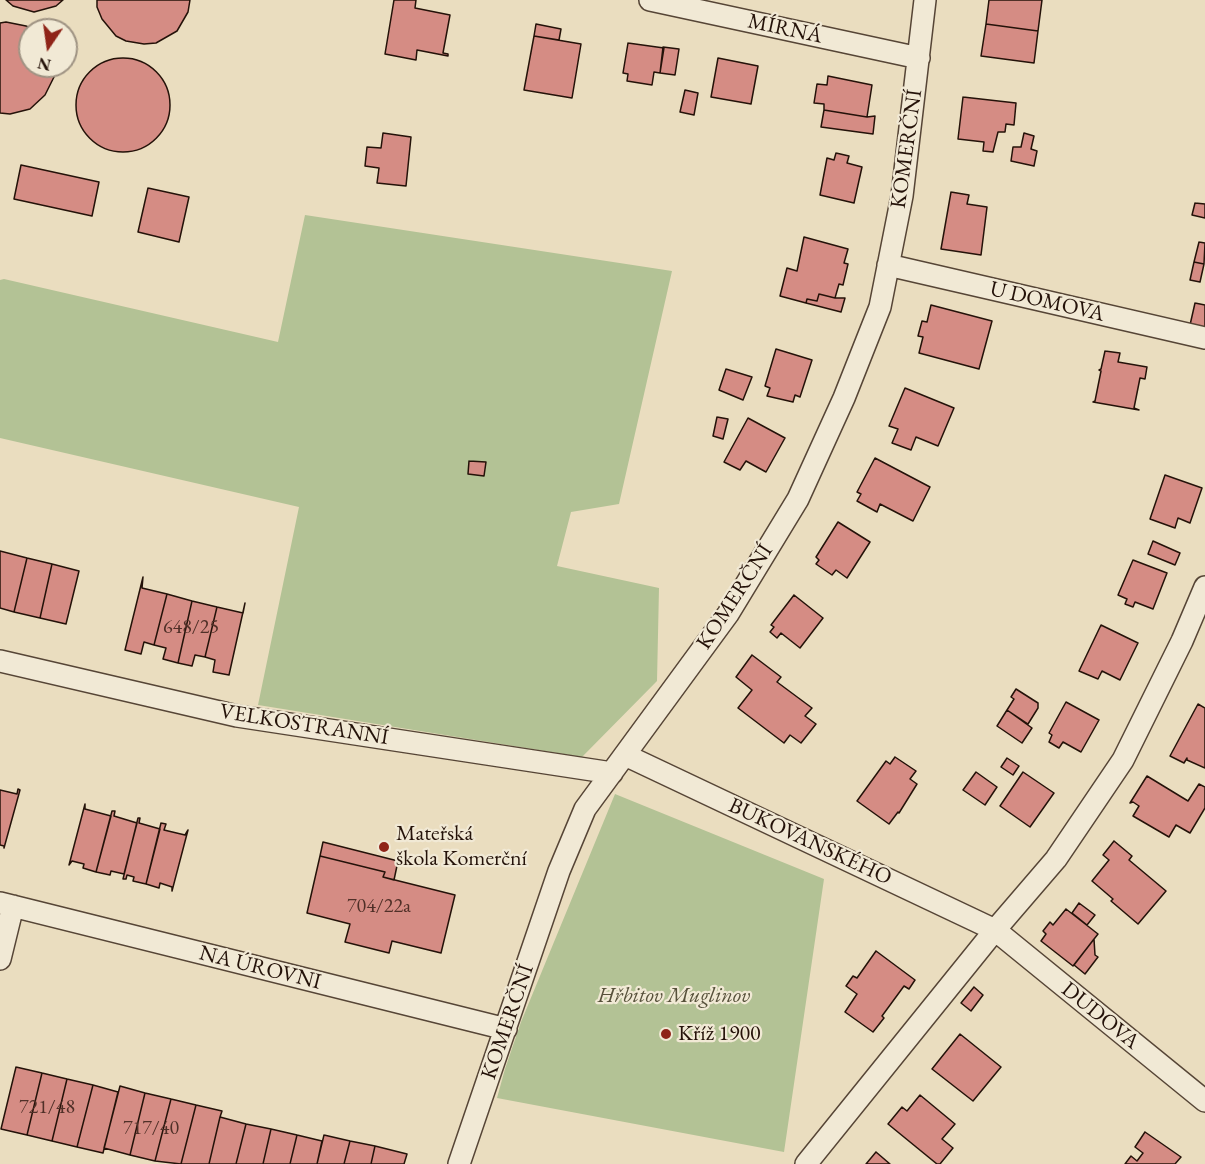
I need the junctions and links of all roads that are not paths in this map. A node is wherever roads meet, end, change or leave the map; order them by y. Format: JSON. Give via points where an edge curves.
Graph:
{"nodes":[{"id":1,"x":650,"y":0,"type":"edge"},
{"id":2,"x":925,"y":0,"type":"edge"},
{"id":3,"x":919,"y":58,"type":"junction"},
{"id":4,"x":888,"y":265,"type":"junction"},
{"id":5,"x":1205,"y":338,"type":"edge"},
{"id":6,"x":1205,"y":587,"type":"edge"},
{"id":7,"x":0,"y":661,"type":"edge"},
{"id":8,"x":625,"y":755,"type":"junction"},
{"id":9,"x":612,"y":773,"type":"junction"},
{"id":10,"x":7,"y":904,"type":"edge"},
{"id":11,"x":995,"y":930,"type":"junction"},
{"id":12,"x":0,"y":958,"type":"edge"},
{"id":13,"x":506,"y":1029,"type":"junction"},
{"id":14,"x":1205,"y":1101,"type":"edge"},
{"id":15,"x":459,"y":1164,"type":"edge"},
{"id":16,"x":806,"y":1164,"type":"edge"}],
"edges":[{"from":1,"to":3,"type":"street","name":"MÍRNÁ"},
{"from":2,"to":3,"type":"street","name":"KOMERČNÍ"},
{"from":3,"to":4,"type":"street","name":"KOMERČNÍ","via":[[902,196]]},
{"from":4,"to":5,"type":"street","name":"U DOMOVA"},
{"from":4,"to":8,"type":"street","name":"KOMERČNÍ","via":[[880,307],[798,499],[728,614]]},
{"from":6,"to":11,"type":"street","via":[[1123,760],[1056,859]]},
{"from":7,"to":9,"type":"street","name":"VELKOSTRANNÍ","via":[[237,716]]},
{"from":8,"to":9,"type":"street","name":"KOMERČNÍ"},
{"from":8,"to":11,"type":"street","name":"BUKOVANSKÉHO"},
{"from":9,"to":13,"type":"street","name":"KOMERČNÍ","via":[[585,809],[559,871]]},
{"from":10,"to":12,"type":"street","name":"NA ÚROVNI"},
{"from":10,"to":13,"type":"street","name":"NA ÚROVNI"},
{"from":11,"to":14,"type":"street","name":"DUDOVA"},
{"from":11,"to":16,"type":"street"},
{"from":13,"to":15,"type":"street","name":"KOMERČNÍ"}]}
